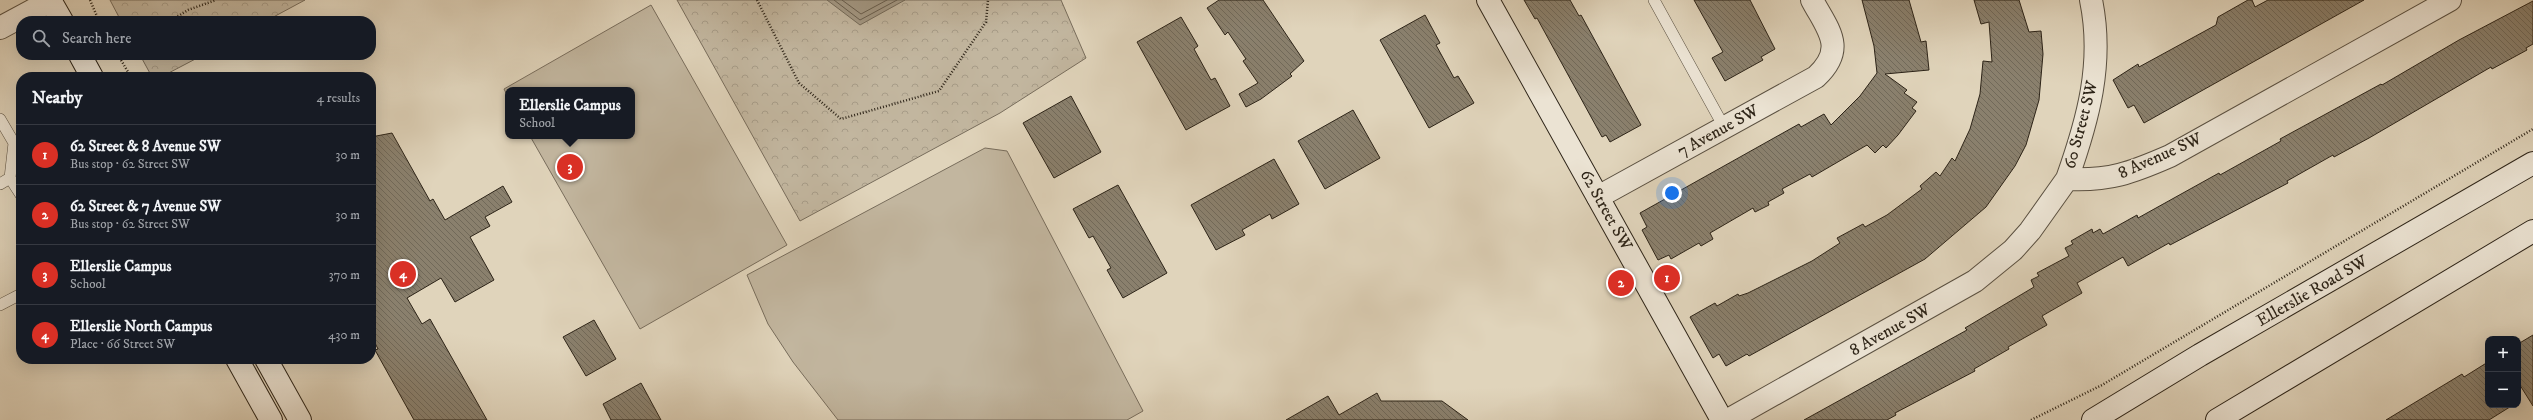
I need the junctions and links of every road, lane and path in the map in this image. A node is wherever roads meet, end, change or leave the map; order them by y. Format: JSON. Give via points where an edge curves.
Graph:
{"nodes":[{"id":1,"x":50,"y":0,"type":"edge"},
{"id":2,"x":90,"y":0,"type":"edge"},
{"id":3,"x":216,"y":0,"type":"edge"},
{"id":4,"x":757,"y":0,"type":"edge"},
{"id":5,"x":988,"y":0,"type":"edge"},
{"id":6,"x":1488,"y":0,"type":"edge"},
{"id":7,"x":1654,"y":0,"type":"edge"},
{"id":8,"x":1812,"y":0,"type":"edge"},
{"id":9,"x":2091,"y":0,"type":"edge"},
{"id":10,"x":2450,"y":0,"type":"edge"},
{"id":11,"x":21,"y":16,"type":"edge"},
{"id":12,"x":59,"y":16,"type":"edge"},
{"id":13,"x":97,"y":16,"type":"edge"},
{"id":14,"x":178,"y":16,"type":"edge"},
{"id":15,"x":16,"y":19,"type":"edge"},
{"id":16,"x":0,"y":28,"type":"edge"},
{"id":17,"x":83,"y":60,"type":"edge"},
{"id":18,"x":121,"y":60,"type":"edge"},
{"id":19,"x":89,"y":72,"type":"edge"},
{"id":20,"x":128,"y":72,"type":"edge"},
{"id":21,"x":0,"y":119,"type":"edge"},
{"id":22,"x":1724,"y":127,"type":"junction"},
{"id":23,"x":2533,"y":129,"type":"edge"},
{"id":24,"x":2533,"y":163,"type":"edge"},
{"id":25,"x":10,"y":178,"type":"junction"},
{"id":26,"x":2067,"y":179,"type":"junction"},
{"id":27,"x":0,"y":184,"type":"edge"},
{"id":28,"x":16,"y":187,"type":"edge"},
{"id":29,"x":1598,"y":197,"type":"junction"},
{"id":30,"x":2533,"y":231,"type":"edge"},
{"id":31,"x":16,"y":297,"type":"edge"},
{"id":32,"x":0,"y":305,"type":"edge"},
{"id":33,"x":2200,"y":355,"type":"junction"},
{"id":34,"x":240,"y":364,"type":"edge"},
{"id":35,"x":269,"y":364,"type":"edge"},
{"id":36,"x":271,"y":420,"type":"edge"},
{"id":37,"x":300,"y":420,"type":"edge"},
{"id":38,"x":1722,"y":420,"type":"edge"},
{"id":39,"x":1728,"y":420,"type":"edge"},
{"id":40,"x":2031,"y":420,"type":"edge"},
{"id":41,"x":2093,"y":420,"type":"edge"},
{"id":42,"x":2118,"y":420,"type":"edge"},
{"id":43,"x":2218,"y":420,"type":"edge"}],
"edges":[{"from":1,"to":11,"type":"street"},
{"from":1,"to":12,"type":"street"},
{"from":2,"to":13,"type":"path"},
{"from":3,"to":14,"type":"path"},
{"from":4,"to":5,"type":"path","via":[[799,83],[841,119],[939,92],[986,22]]},
{"from":6,"to":29,"type":"street","name":"62 Street SW"},
{"from":7,"to":22,"type":"lane"},
{"from":8,"to":22,"type":"street","name":"7 Avenue SW","via":[[1832,42],[1832,58],[1816,77]]},
{"from":9,"to":26,"type":"street","name":"60 Street SW","via":[[2096,45],[2095,77],[2081,139]]},
{"from":10,"to":26,"type":"street","name":"8 Avenue SW","via":[[2170,156],[2131,173],[2109,178]]},
{"from":15,"to":16,"type":"street"},
{"from":17,"to":19,"type":"street"},
{"from":18,"to":20,"type":"path"},
{"from":21,"to":25,"type":"lane","via":[[14,143]]},
{"from":22,"to":29,"type":"street","name":"7 Avenue SW"},
{"from":23,"to":40,"type":"path","via":[[2108,381]]},
{"from":24,"to":33,"type":"street","name":"Ellerslie Road SW"},
{"from":25,"to":27,"type":"lane"},
{"from":25,"to":28,"type":"lane"},
{"from":26,"to":39,"type":"street","name":"8 Avenue SW","via":[[2026,236],[1975,281]]},
{"from":29,"to":38,"type":"street","name":"62 Street SW"},
{"from":30,"to":43,"type":"street"},
{"from":31,"to":32,"type":"lane"},
{"from":33,"to":41,"type":"street","name":"Ellerslie Road SW"},
{"from":33,"to":42,"type":"street"},
{"from":34,"to":36,"type":"street"},
{"from":35,"to":37,"type":"street"}]}
